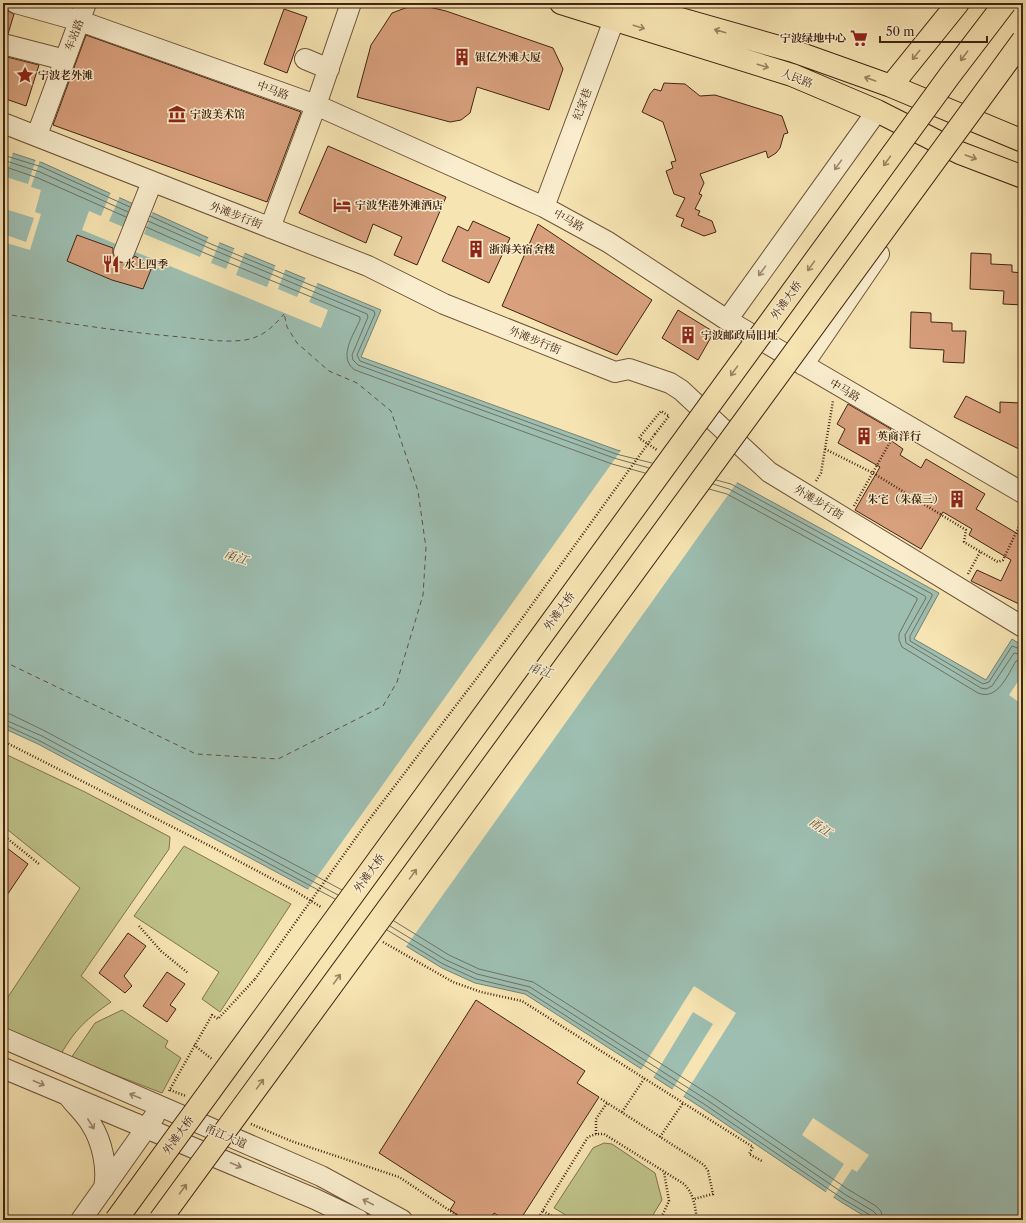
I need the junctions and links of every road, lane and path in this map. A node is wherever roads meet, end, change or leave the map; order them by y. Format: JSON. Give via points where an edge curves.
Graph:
{"nodes":[{"id":1,"x":16,"y":3,"type":"edge"},
{"id":2,"x":351,"y":3,"type":"edge"},
{"id":3,"x":561,"y":3,"type":"edge"},
{"id":4,"x":958,"y":3,"type":"edge"},
{"id":5,"x":1005,"y":3,"type":"edge"},
{"id":6,"x":620,"y":8,"type":"edge"},
{"id":7,"x":83,"y":12,"type":"edge"},
{"id":8,"x":1023,"y":40,"type":"edge"},
{"id":9,"x":3,"y":44,"type":"edge"},
{"id":10,"x":1023,"y":56,"type":"edge"},
{"id":11,"x":305,"y":59,"type":"dead end"},
{"id":12,"x":65,"y":60,"type":"junction"},
{"id":13,"x":329,"y":68,"type":"junction"},
{"id":14,"x":891,"y":86,"type":"junction"},
{"id":15,"x":316,"y":105,"type":"junction"},
{"id":16,"x":877,"y":111,"type":"junction"},
{"id":17,"x":977,"y":122,"type":"junction"},
{"id":18,"x":3,"y":123,"type":"edge"},
{"id":19,"x":37,"y":135,"type":"junction"},
{"id":20,"x":1023,"y":141,"type":"edge"},
{"id":21,"x":951,"y":149,"type":"junction"},
{"id":22,"x":1023,"y":177,"type":"edge"},
{"id":23,"x":152,"y":182,"type":"junction"},
{"id":24,"x":544,"y":206,"type":"junction"},
{"id":25,"x":270,"y":228,"type":"junction"},
{"id":26,"x":124,"y":252,"type":"dead end"},
{"id":27,"x":727,"y":320,"type":"junction"},
{"id":28,"x":803,"y":365,"type":"junction"},
{"id":29,"x":836,"y":385,"type":"junction"},
{"id":30,"x":901,"y":423,"type":"junction"},
{"id":31,"x":655,"y":434,"type":"dead end"},
{"id":32,"x":825,"y":449,"type":"junction"},
{"id":33,"x":873,"y":473,"type":"junction"},
{"id":34,"x":800,"y":491,"type":"junction"},
{"id":35,"x":1023,"y":493,"type":"edge"},
{"id":36,"x":1023,"y":518,"type":"edge"},
{"id":37,"x":847,"y":519,"type":"junction"},
{"id":38,"x":980,"y":552,"type":"junction"},
{"id":39,"x":959,"y":588,"type":"junction"},
{"id":40,"x":1023,"y":627,"type":"edge"},
{"id":41,"x":3,"y":741,"type":"edge"},
{"id":42,"x":3,"y":836,"type":"edge"},
{"id":43,"x":39,"y":864,"type":"dead end"},
{"id":44,"x":322,"y":908,"type":"dead end"},
{"id":45,"x":139,"y":926,"type":"dead end"},
{"id":46,"x":376,"y":938,"type":"dead end"},
{"id":47,"x":188,"y":973,"type":"dead end"},
{"id":48,"x":3,"y":1038,"type":"edge"},
{"id":49,"x":194,"y":1046,"type":"junction"},
{"id":50,"x":216,"y":1062,"type":"dead end"},
{"id":51,"x":3,"y":1068,"type":"edge"},
{"id":52,"x":644,"y":1078,"type":"junction"},
{"id":53,"x":170,"y":1090,"type":"junction"},
{"id":54,"x":66,"y":1094,"type":"junction"},
{"id":55,"x":191,"y":1099,"type":"dead end"},
{"id":56,"x":601,"y":1099,"type":"dead end"},
{"id":57,"x":607,"y":1103,"type":"junction"},
{"id":58,"x":683,"y":1103,"type":"junction"},
{"id":59,"x":160,"y":1107,"type":"junction"},
{"id":60,"x":622,"y":1112,"type":"junction"},
{"id":61,"x":247,"y":1122,"type":"dead end"},
{"id":62,"x":147,"y":1128,"type":"junction"},
{"id":63,"x":596,"y":1134,"type":"junction"},
{"id":64,"x":660,"y":1137,"type":"junction"},
{"id":65,"x":762,"y":1161,"type":"dead end"},
{"id":66,"x":664,"y":1171,"type":"junction"},
{"id":67,"x":104,"y":1188,"type":"junction"},
{"id":68,"x":694,"y":1199,"type":"junction"},
{"id":69,"x":542,"y":1210,"type":"junction"},
{"id":70,"x":81,"y":1220,"type":"edge"},
{"id":71,"x":116,"y":1220,"type":"edge"},
{"id":72,"x":160,"y":1220,"type":"edge"},
{"id":73,"x":359,"y":1220,"type":"edge"},
{"id":74,"x":402,"y":1220,"type":"edge"},
{"id":75,"x":464,"y":1220,"type":"edge"},
{"id":76,"x":537,"y":1220,"type":"edge"},
{"id":77,"x":559,"y":1220,"type":"edge"},
{"id":78,"x":660,"y":1220,"type":"edge"},
{"id":79,"x":697,"y":1220,"type":"edge"}],
"edges":[{"from":1,"to":7,"type":"street","name":"中马路"},
{"from":2,"to":13,"type":"street"},
{"from":3,"to":6,"type":"main road","name":"人民路"},
{"from":4,"to":14,"type":"main road","one_way":true},
{"from":5,"to":71,"type":"main road","name":"外滩大桥","one_way":true,"bridge":true,"via":[[922,113]]},
{"from":14,"to":6,"type":"main road","name":"人民路","one_way":true,"via":[[793,52]]},
{"from":6,"to":16,"type":"main road","name":"人民路","one_way":true},
{"from":6,"to":24,"type":"street","name":"纪家巷"},
{"from":7,"to":12,"type":"street","name":"车站路"},
{"from":7,"to":15,"type":"street","name":"中马路"},
{"from":72,"to":8,"type":"main road","one_way":true,"bridge":true},
{"from":9,"to":12,"type":"street"},
{"from":10,"to":17,"type":"main road"},
{"from":11,"to":13,"type":"street"},
{"from":12,"to":19,"type":"street","name":"车站路"},
{"from":13,"to":15,"type":"street"},
{"from":14,"to":17,"type":"main road","name":"人民路"},
{"from":15,"to":24,"type":"street","name":"中马路"},
{"from":15,"to":25,"type":"street"},
{"from":16,"to":21,"type":"main road","name":"人民路"},
{"from":16,"to":27,"type":"street","one_way":true},
{"from":17,"to":20,"type":"main road","name":"人民路"},
{"from":18,"to":19,"type":"street","name":"外滩步行街"},
{"from":19,"to":23,"type":"street","name":"外滩步行街"},
{"from":21,"to":22,"type":"main road","name":"人民路","one_way":true},
{"from":21,"to":28,"type":"street"},
{"from":23,"to":25,"type":"street","name":"外滩步行街"},
{"from":23,"to":26,"type":"street"},
{"from":24,"to":27,"type":"street","name":"中马路","via":[[608,242]]},
{"from":25,"to":34,"type":"street","name":"外滩步行街","via":[[368,266],[444,304],[616,372],[629,369],[670,383],[710,415],[769,472]]},
{"from":27,"to":28,"type":"street","name":"中马路"},
{"from":28,"to":29,"type":"street","name":"中马路"},
{"from":29,"to":30,"type":"street","name":"中马路"},
{"from":29,"to":32,"type":"path"},
{"from":30,"to":33,"type":"path"},
{"from":30,"to":35,"type":"street","name":"中马路"},
{"from":31,"to":49,"type":"path","bridge":true,"via":[[518,624],[365,824],[255,979],[218,1019],[212,1015]]},
{"from":32,"to":33,"type":"path"},
{"from":32,"to":34,"type":"path","via":[[818,479]]},
{"from":33,"to":37,"type":"path"},
{"from":33,"to":38,"type":"path","via":[[966,530],[964,542]]},
{"from":34,"to":37,"type":"street","name":"外滩步行街"},
{"from":36,"to":38,"type":"path","via":[[1002,560],[998,562]]},
{"from":37,"to":39,"type":"street","name":"外滩步行街"},
{"from":38,"to":39,"type":"path"},
{"from":39,"to":40,"type":"street","name":"外滩步行街"},
{"from":41,"to":44,"type":"path","via":[[208,845]]},
{"from":42,"to":43,"type":"path"},
{"from":45,"to":47,"type":"path","via":[[160,950]]},
{"from":46,"to":52,"type":"path","via":[[453,982],[481,992],[522,1001]]},
{"from":59,"to":48,"type":"street","name":"甬江大道","one_way":true},
{"from":49,"to":50,"type":"path"},
{"from":49,"to":53,"type":"path"},
{"from":51,"to":54,"type":"street","name":"甬江大道","one_way":true},
{"from":52,"to":58,"type":"path"},
{"from":52,"to":60,"type":"path"},
{"from":53,"to":55,"type":"path"},
{"from":53,"to":59,"type":"path"},
{"from":54,"to":62,"type":"street","name":"甬江大道"},
{"from":54,"to":67,"type":"street","one_way":true,"via":[[92,1124],[100,1143],[105,1173]]},
{"from":56,"to":57,"type":"path"},
{"from":57,"to":60,"type":"path"},
{"from":57,"to":63,"type":"path","via":[[596,1120]]},
{"from":58,"to":64,"type":"path"},
{"from":58,"to":65,"type":"path","via":[[753,1147],[749,1154]]},
{"from":59,"to":62,"type":"street"},
{"from":74,"to":59,"type":"street","name":"甬江大道","one_way":true,"via":[[321,1176]]},
{"from":60,"to":64,"type":"path"},
{"from":61,"to":75,"type":"path","via":[[291,1141],[399,1177]]},
{"from":62,"to":67,"type":"street"},
{"from":62,"to":73,"type":"street","name":"甬江大道","one_way":true},
{"from":63,"to":66,"type":"path","via":[[604,1134]]},
{"from":63,"to":69,"type":"path","via":[[588,1137],[582,1145]]},
{"from":64,"to":68,"type":"path","via":[[708,1171],[713,1194]]},
{"from":66,"to":68,"type":"path","via":[[691,1190]]},
{"from":66,"to":78,"type":"path","via":[[669,1201]]},
{"from":67,"to":70,"type":"street"},
{"from":68,"to":79,"type":"path"},
{"from":69,"to":76,"type":"path"},
{"from":69,"to":77,"type":"path"}]}
